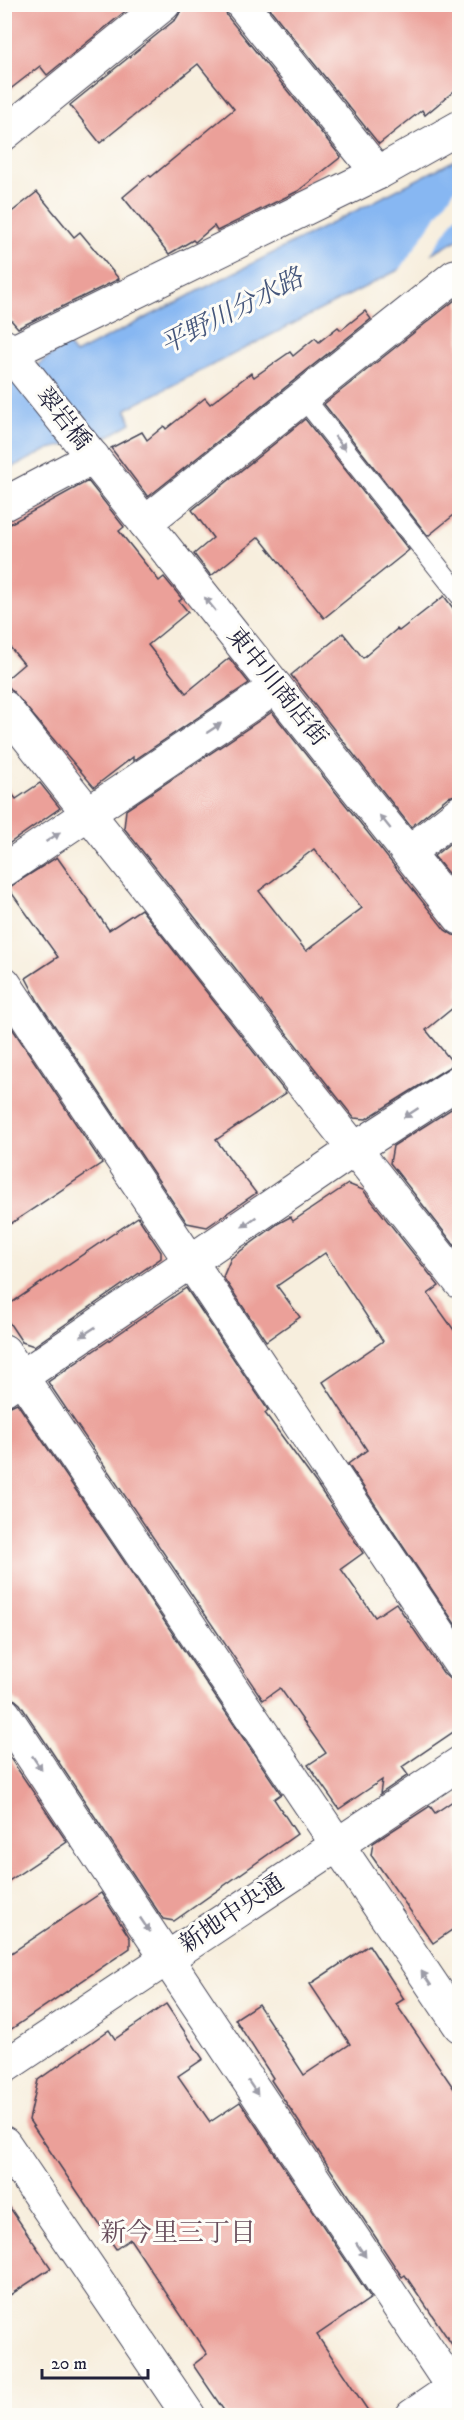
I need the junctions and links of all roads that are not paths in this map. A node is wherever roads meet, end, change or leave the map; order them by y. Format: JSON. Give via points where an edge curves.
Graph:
{"nodes":[{"id":1,"x":164,"y":4,"type":"edge"},
{"id":2,"x":242,"y":4,"type":"edge"},
{"id":3,"x":459,"y":127,"type":"edge"},
{"id":4,"x":4,"y":134,"type":"edge"},
{"id":5,"x":378,"y":173,"type":"junction"},
{"id":6,"x":459,"y":282,"type":"edge"},
{"id":7,"x":6,"y":352,"type":"edge"},
{"id":8,"x":303,"y":397,"type":"junction"},
{"id":9,"x":93,"y":457,"type":"junction"},
{"id":10,"x":4,"y":504,"type":"edge"},
{"id":11,"x":145,"y":523,"type":"junction"},
{"id":12,"x":459,"y":595,"type":"edge"},
{"id":13,"x":276,"y":687,"type":"junction"},
{"id":14,"x":4,"y":707,"type":"edge"},
{"id":15,"x":459,"y":812,"type":"edge"},
{"id":16,"x":88,"y":813,"type":"junction"},
{"id":17,"x":409,"y":852,"type":"junction"},
{"id":18,"x":4,"y":870,"type":"edge"},
{"id":19,"x":459,"y":918,"type":"edge"},
{"id":20,"x":4,"y":983,"type":"edge"},
{"id":21,"x":459,"y":1081,"type":"edge"},
{"id":22,"x":356,"y":1149,"type":"junction"},
{"id":23,"x":190,"y":1263,"type":"junction"},
{"id":24,"x":459,"y":1282,"type":"edge"},
{"id":25,"x":10,"y":1372,"type":"edge"},
{"id":26,"x":459,"y":1664,"type":"edge"},
{"id":27,"x":4,"y":1714,"type":"edge"},
{"id":28,"x":459,"y":1763,"type":"edge"},
{"id":29,"x":336,"y":1845,"type":"junction"},
{"id":30,"x":166,"y":1958,"type":"junction"},
{"id":31,"x":459,"y":2026,"type":"edge"},
{"id":32,"x":4,"y":2067,"type":"edge"},
{"id":33,"x":4,"y":2143,"type":"edge"},
{"id":34,"x":456,"y":2389,"type":"edge"},
{"id":35,"x":189,"y":2415,"type":"edge"},
{"id":36,"x":412,"y":2415,"type":"edge"}],
"edges":[{"from":1,"to":4,"type":"street"},
{"from":2,"to":5,"type":"street"},
{"from":3,"to":5,"type":"street"},
{"from":5,"to":7,"type":"street"},
{"from":6,"to":8,"type":"street","via":[[455,276]]},
{"from":7,"to":9,"type":"street","name":"翠岩橋"},
{"from":8,"to":11,"type":"street"},
{"from":8,"to":12,"type":"lane","one_way":true},
{"from":9,"to":10,"type":"street"},
{"from":9,"to":11,"type":"street","name":"東中川商店街"},
{"from":13,"to":11,"type":"street","name":"東中川商店街","one_way":true},
{"from":16,"to":13,"type":"street","one_way":true},
{"from":17,"to":13,"type":"street","name":"東中川商店街","one_way":true},
{"from":14,"to":16,"type":"street"},
{"from":15,"to":17,"type":"street"},
{"from":18,"to":16,"type":"street","one_way":true},
{"from":16,"to":22,"type":"street"},
{"from":17,"to":19,"type":"street","name":"東中川商店街"},
{"from":20,"to":23,"type":"street"},
{"from":21,"to":22,"type":"street","one_way":true},
{"from":22,"to":23,"type":"street","one_way":true},
{"from":22,"to":24,"type":"street"},
{"from":23,"to":25,"type":"street","one_way":true},
{"from":23,"to":26,"type":"street"},
{"from":25,"to":29,"type":"street"},
{"from":27,"to":30,"type":"street","one_way":true},
{"from":28,"to":29,"type":"street","name":"新地中央通"},
{"from":29,"to":30,"type":"street","name":"新地中央通"},
{"from":31,"to":29,"type":"street","one_way":true},
{"from":30,"to":32,"type":"street","name":"新地中央通"},
{"from":30,"to":34,"type":"street","one_way":true},
{"from":33,"to":35,"type":"street"},
{"from":34,"to":36,"type":"street"}]}
